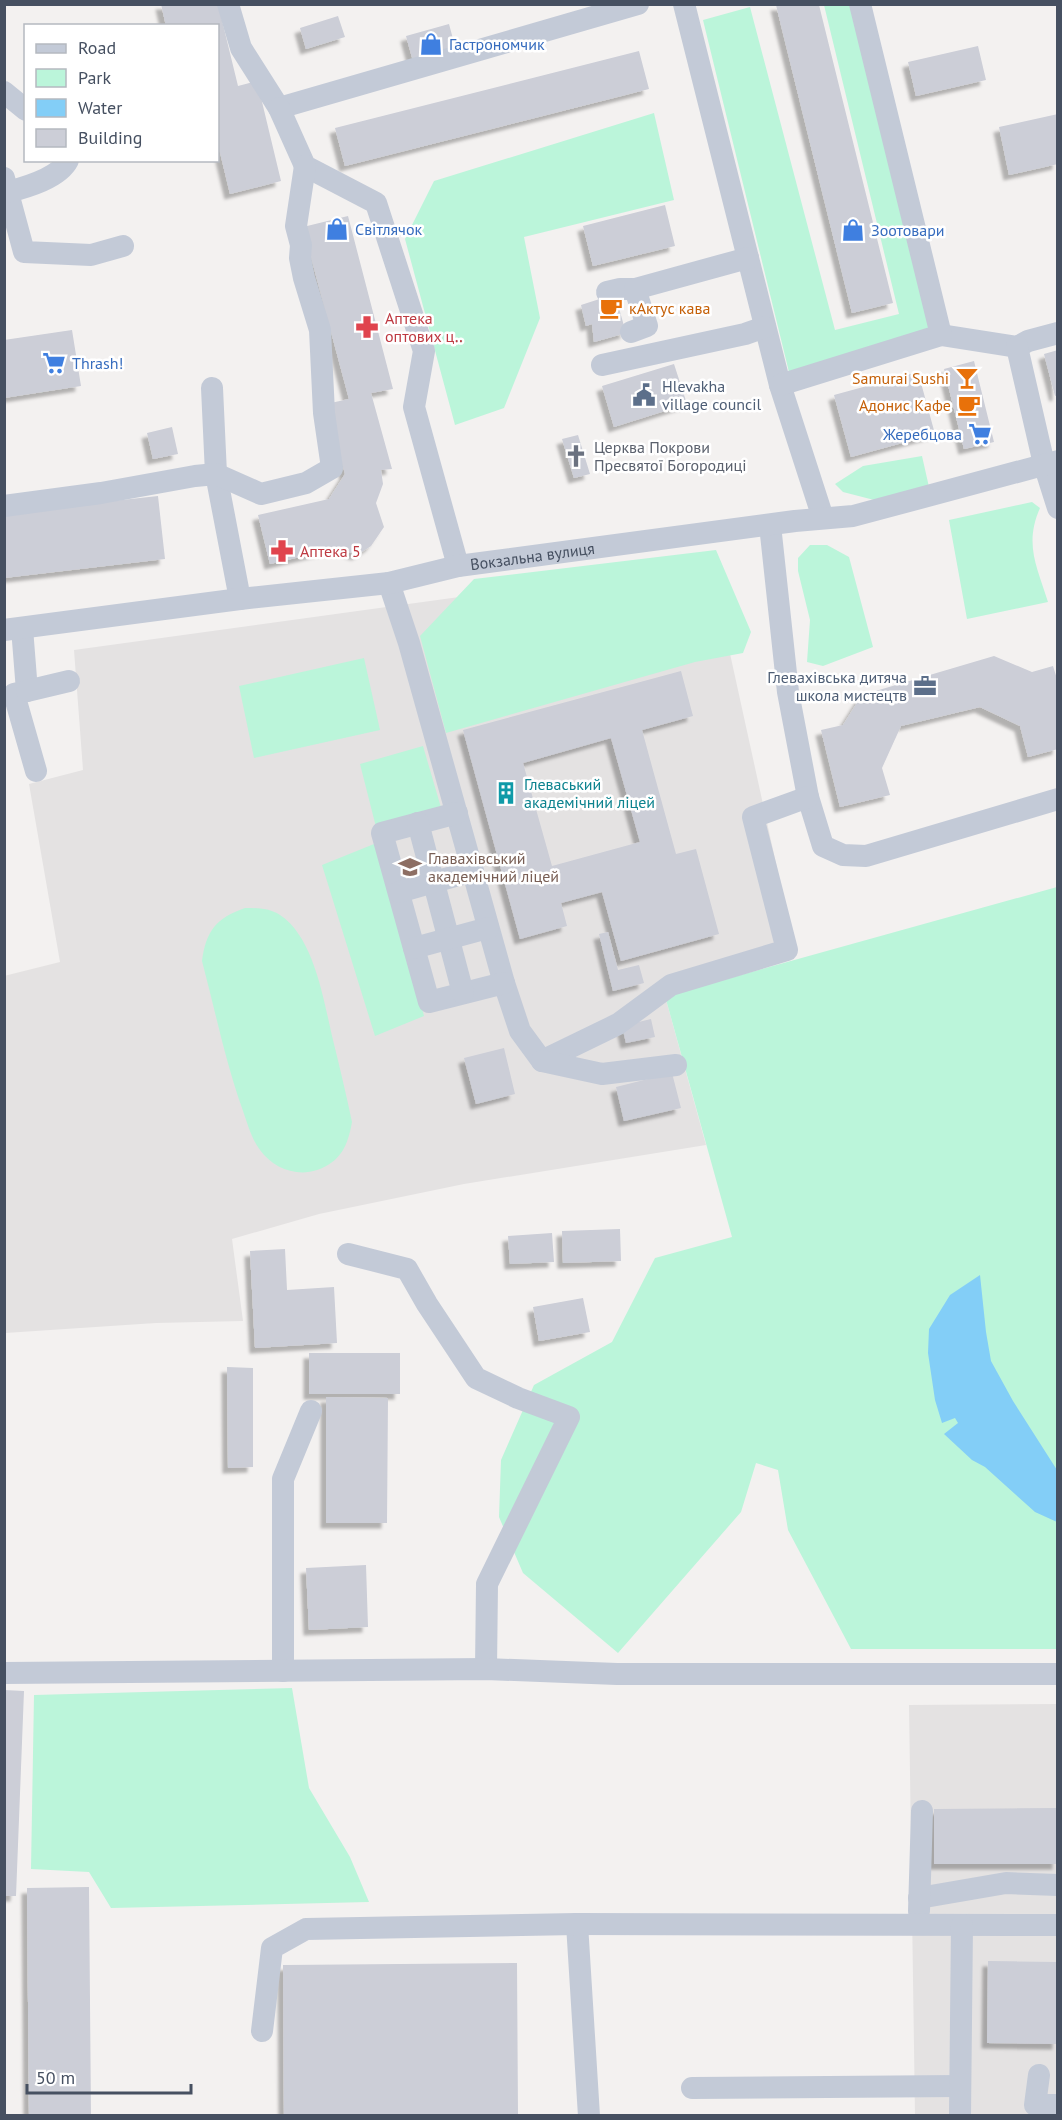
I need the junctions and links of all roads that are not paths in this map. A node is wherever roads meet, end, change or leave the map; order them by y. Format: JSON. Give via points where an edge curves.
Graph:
{"nodes":[{"id":1,"x":228,"y":4,"type":"edge"},
{"id":2,"x":638,"y":4,"type":"edge"},
{"id":3,"x":684,"y":4,"type":"edge"},
{"id":4,"x":860,"y":4,"type":"edge"},
{"id":5,"x":568,"y":14,"type":"edge"},
{"id":6,"x":4,"y":92,"type":"edge"},
{"id":7,"x":24,"y":108,"type":"edge"},
{"id":8,"x":279,"y":108,"type":"junction"},
{"id":9,"x":67,"y":162,"type":"edge"},
{"id":10,"x":305,"y":166,"type":"junction"},
{"id":11,"x":6,"y":185,"type":"edge"},
{"id":12,"x":123,"y":246,"type":"dead end"},
{"id":13,"x":748,"y":258,"type":"junction"},
{"id":14,"x":635,"y":289,"type":"junction"},
{"id":15,"x":607,"y":292,"type":"dead end"},
{"id":16,"x":765,"y":327,"type":"junction"},
{"id":17,"x":631,"y":332,"type":"dead end"},
{"id":18,"x":1058,"y":333,"type":"edge"},
{"id":19,"x":942,"y":335,"type":"junction"},
{"id":20,"x":1017,"y":347,"type":"junction"},
{"id":21,"x":602,"y":365,"type":"dead end"},
{"id":22,"x":780,"y":385,"type":"junction"},
{"id":23,"x":212,"y":388,"type":"dead end"},
{"id":24,"x":1051,"y":462,"type":"edge"},
{"id":25,"x":216,"y":474,"type":"junction"},
{"id":26,"x":4,"y":506,"type":"edge"},
{"id":27,"x":1058,"y":508,"type":"edge"},
{"id":28,"x":823,"y":518,"type":"junction"},
{"id":29,"x":770,"y":525,"type":"junction"},
{"id":30,"x":458,"y":566,"type":"junction"},
{"id":31,"x":389,"y":583,"type":"junction"},
{"id":32,"x":240,"y":599,"type":"junction"},
{"id":33,"x":13,"y":629,"type":"edge"},
{"id":34,"x":69,"y":681,"type":"dead end"},
{"id":35,"x":27,"y":691,"type":"junction"},
{"id":36,"x":36,"y":771,"type":"dead end"},
{"id":37,"x":808,"y":797,"type":"junction"},
{"id":38,"x":1058,"y":799,"type":"edge"},
{"id":39,"x":457,"y":813,"type":"junction"},
{"id":40,"x":418,"y":823,"type":"junction"},
{"id":41,"x":472,"y":871,"type":"junction"},
{"id":42,"x":433,"y":882,"type":"junction"},
{"id":43,"x":399,"y":892,"type":"junction"},
{"id":44,"x":488,"y":928,"type":"junction"},
{"id":45,"x":448,"y":939,"type":"junction"},
{"id":46,"x":414,"y":948,"type":"junction"},
{"id":47,"x":504,"y":983,"type":"junction"},
{"id":48,"x":463,"y":993,"type":"junction"},
{"id":49,"x":542,"y":1061,"type":"junction"},
{"id":50,"x":676,"y":1065,"type":"dead end"},
{"id":51,"x":348,"y":1254,"type":"dead end"},
{"id":52,"x":311,"y":1411,"type":"dead end"},
{"id":53,"x":486,"y":1669,"type":"junction"},
{"id":54,"x":283,"y":1671,"type":"junction"},
{"id":55,"x":4,"y":1673,"type":"edge"},
{"id":56,"x":1058,"y":1674,"type":"edge"},
{"id":57,"x":922,"y":1811,"type":"dead end"},
{"id":58,"x":1058,"y":1885,"type":"edge"},
{"id":59,"x":919,"y":1898,"type":"junction"},
{"id":60,"x":578,"y":1924,"type":"junction"},
{"id":61,"x":918,"y":1925,"type":"junction"},
{"id":62,"x":963,"y":1925,"type":"junction"},
{"id":63,"x":1058,"y":1925,"type":"edge"},
{"id":64,"x":262,"y":2031,"type":"dead end"},
{"id":65,"x":1039,"y":2075,"type":"dead end"},
{"id":66,"x":960,"y":2086,"type":"junction"},
{"id":67,"x":692,"y":2088,"type":"dead end"},
{"id":68,"x":1058,"y":2105,"type":"edge"},
{"id":69,"x":589,"y":2115,"type":"edge"},
{"id":70,"x":960,"y":2115,"type":"edge"}],
"edges":[{"from":1,"to":8,"type":"street","via":[[241,48]]},
{"from":2,"to":5,"type":"street"},
{"from":3,"to":13,"type":"street"},
{"from":4,"to":19,"type":"street"},
{"from":5,"to":8,"type":"street"},
{"from":6,"to":7,"type":"street"},
{"from":8,"to":10,"type":"street"},
{"from":9,"to":11,"type":"street","via":[[64,168],[31,186]]},
{"from":10,"to":25,"type":"street","via":[[296,226],[304,278],[320,330],[324,413],[332,468],[306,483],[261,494]]},
{"from":10,"to":30,"type":"street","via":[[375,203],[424,351],[414,407]]},
{"from":11,"to":12,"type":"street","via":[[24,252],[91,255]]},
{"from":13,"to":14,"type":"street"},
{"from":13,"to":16,"type":"street"},
{"from":14,"to":15,"type":"street"},
{"from":14,"to":17,"type":"street","via":[[647,326]]},
{"from":16,"to":21,"type":"street"},
{"from":16,"to":22,"type":"street"},
{"from":18,"to":20,"type":"street"},
{"from":19,"to":20,"type":"street"},
{"from":19,"to":22,"type":"street"},
{"from":20,"to":24,"type":"street"},
{"from":22,"to":28,"type":"street"},
{"from":23,"to":25,"type":"street"},
{"from":24,"to":27,"type":"street"},
{"from":24,"to":28,"type":"street","name":"Вокзальна вулиця","via":[[853,516]]},
{"from":25,"to":26,"type":"street"},
{"from":25,"to":32,"type":"street"},
{"from":28,"to":29,"type":"street","name":"Вокзальна вулиця"},
{"from":29,"to":30,"type":"street","name":"Вокзальна вулиця"},
{"from":29,"to":37,"type":"street","via":[[788,692]]},
{"from":30,"to":31,"type":"street","name":"Вокзальна вулиця"},
{"from":31,"to":32,"type":"street","name":"Вокзальна вулиця"},
{"from":31,"to":39,"type":"street"},
{"from":32,"to":33,"type":"street","name":"Вокзальна вулиця"},
{"from":33,"to":35,"type":"street"},
{"from":34,"to":35,"type":"street"},
{"from":35,"to":36,"type":"street","via":[[14,694]]},
{"from":37,"to":38,"type":"street","via":[[822,846],[843,855],[866,856]]},
{"from":37,"to":49,"type":"street","via":[[753,817],[787,950],[671,985],[618,1024]]},
{"from":39,"to":40,"type":"street"},
{"from":39,"to":41,"type":"street"},
{"from":40,"to":42,"type":"street"},
{"from":40,"to":43,"type":"street","via":[[382,832]]},
{"from":41,"to":42,"type":"street"},
{"from":41,"to":44,"type":"street"},
{"from":42,"to":43,"type":"street"},
{"from":42,"to":45,"type":"street"},
{"from":43,"to":46,"type":"street"},
{"from":44,"to":45,"type":"street"},
{"from":44,"to":47,"type":"street"},
{"from":45,"to":46,"type":"street"},
{"from":45,"to":48,"type":"street"},
{"from":46,"to":48,"type":"street","via":[[429,1002]]},
{"from":47,"to":48,"type":"street"},
{"from":47,"to":49,"type":"street","via":[[520,1031]]},
{"from":49,"to":50,"type":"street","via":[[602,1074]]},
{"from":51,"to":53,"type":"street","via":[[407,1269],[476,1378],[569,1417],[487,1584]]},
{"from":52,"to":54,"type":"street","via":[[283,1479]]},
{"from":53,"to":54,"type":"street"},
{"from":53,"to":56,"type":"street","via":[[616,1674]]},
{"from":54,"to":55,"type":"street"},
{"from":57,"to":59,"type":"street"},
{"from":58,"to":59,"type":"street","via":[[1006,1883]]},
{"from":59,"to":61,"type":"street"},
{"from":60,"to":61,"type":"street"},
{"from":60,"to":64,"type":"street","via":[[306,1929],[272,1948]]},
{"from":60,"to":69,"type":"street"},
{"from":61,"to":62,"type":"street"},
{"from":62,"to":63,"type":"street"},
{"from":62,"to":66,"type":"street"},
{"from":65,"to":68,"type":"street","via":[[1035,2105]]},
{"from":66,"to":67,"type":"street"},
{"from":66,"to":70,"type":"street"}]}
